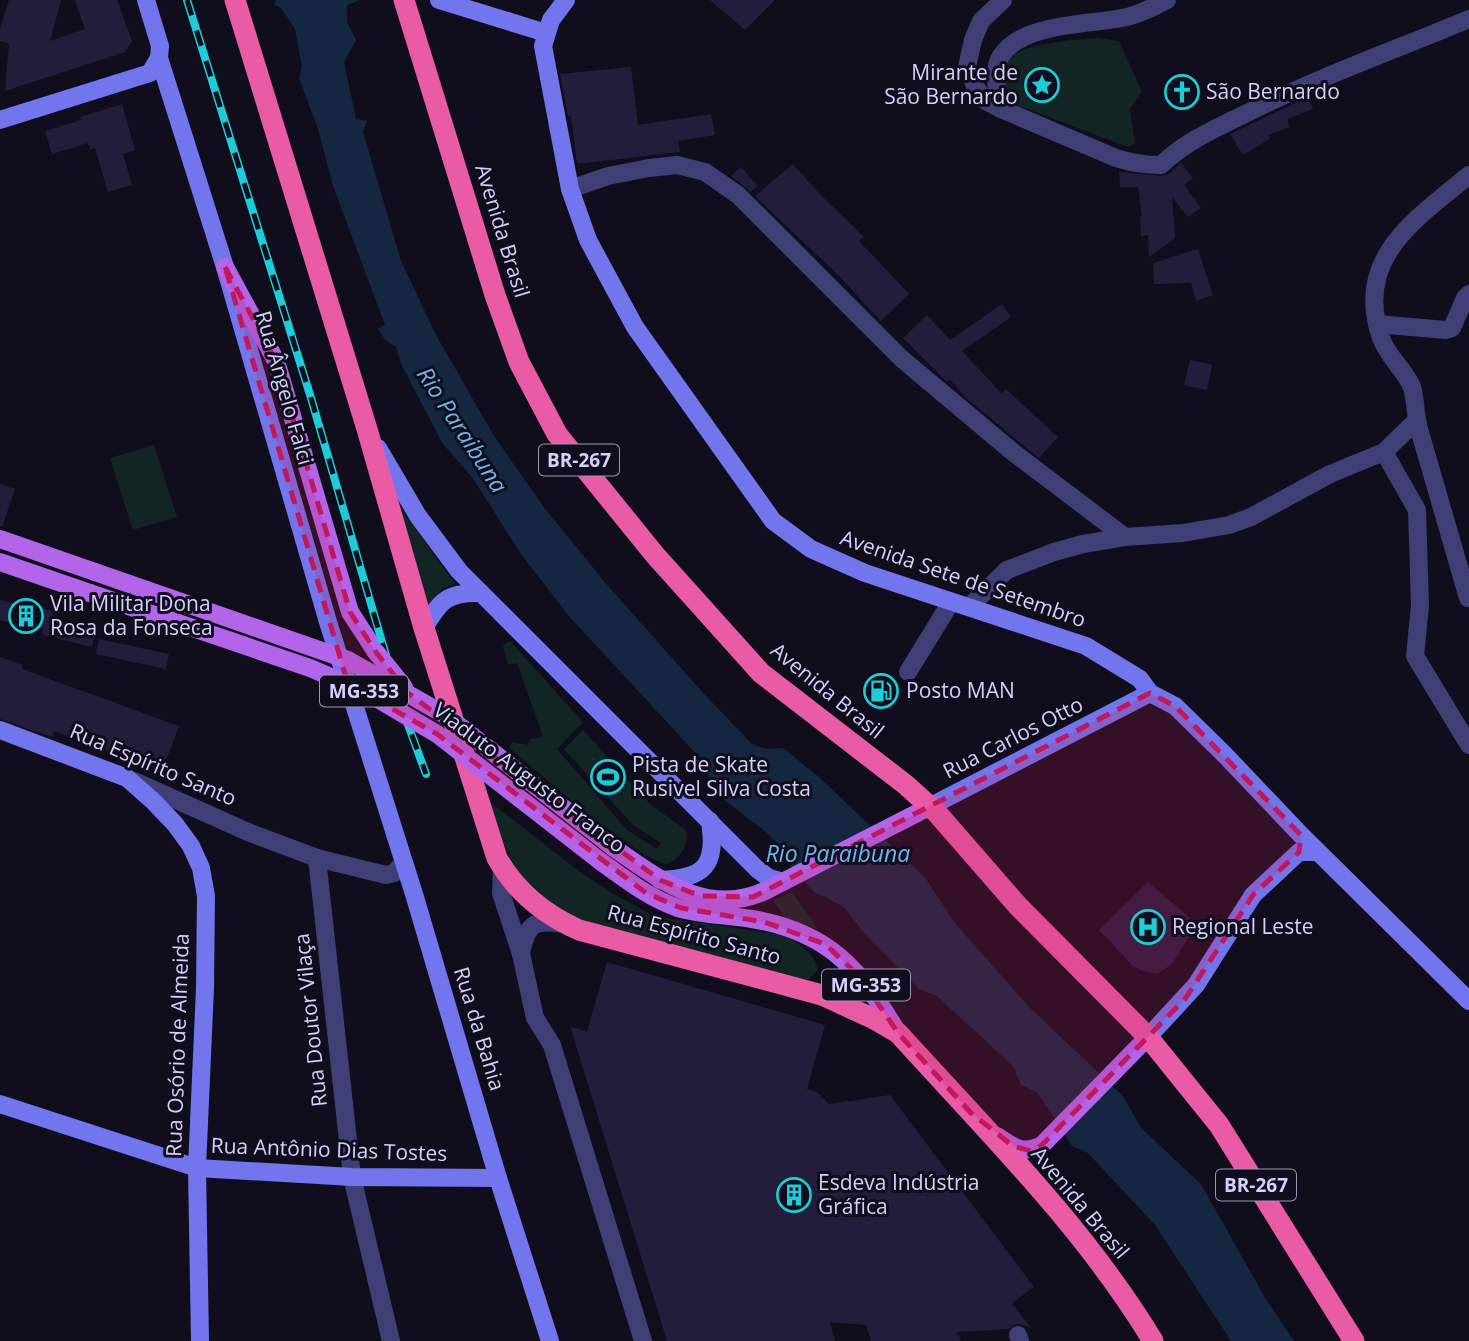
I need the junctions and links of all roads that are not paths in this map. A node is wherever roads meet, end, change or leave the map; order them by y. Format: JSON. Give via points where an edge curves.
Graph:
{"nodes":[{"id":1,"x":146,"y":0,"type":"edge"},
{"id":2,"x":236,"y":0,"type":"edge"},
{"id":3,"x":404,"y":0,"type":"edge"},
{"id":4,"x":439,"y":0,"type":"edge"},
{"id":5,"x":566,"y":0,"type":"edge"},
{"id":6,"x":1003,"y":0,"type":"edge"},
{"id":7,"x":1167,"y":0,"type":"edge"},
{"id":8,"x":1469,"y":19,"type":"edge"},
{"id":9,"x":546,"y":33,"type":"junction"},
{"id":10,"x":159,"y":58,"type":"junction"},
{"id":11,"x":1001,"y":109,"type":"junction"},
{"id":12,"x":0,"y":120,"type":"edge"},
{"id":13,"x":1469,"y":175,"type":"edge"},
{"id":14,"x":570,"y":189,"type":"junction"},
{"id":15,"x":225,"y":267,"type":"junction"},
{"id":16,"x":1469,"y":294,"type":"edge"},
{"id":17,"x":1377,"y":324,"type":"junction"},
{"id":18,"x":1416,"y":421,"type":"junction"},
{"id":19,"x":367,"y":429,"type":"junction"},
{"id":20,"x":1384,"y":452,"type":"junction"},
{"id":21,"x":1125,"y":537,"type":"junction"},
{"id":22,"x":0,"y":539,"type":"edge"},
{"id":23,"x":0,"y":562,"type":"edge"},
{"id":24,"x":481,"y":593,"type":"junction"},
{"id":25,"x":1468,"y":598,"type":"edge"},
{"id":26,"x":951,"y":602,"type":"junction"},
{"id":27,"x":969,"y":607,"type":"junction"},
{"id":28,"x":424,"y":628,"type":"junction"},
{"id":29,"x":908,"y":672,"type":"dead end"},
{"id":30,"x":408,"y":693,"type":"junction"},
{"id":31,"x":1150,"y":693,"type":"junction"},
{"id":32,"x":0,"y":730,"type":"edge"},
{"id":33,"x":363,"y":731,"type":"joint"},
{"id":34,"x":1469,"y":745,"type":"edge"},
{"id":35,"x":127,"y":779,"type":"junction"},
{"id":36,"x":929,"y":807,"type":"junction"},
{"id":37,"x":710,"y":821,"type":"junction"},
{"id":38,"x":1300,"y":844,"type":"junction"},
{"id":39,"x":317,"y":858,"type":"junction"},
{"id":40,"x":404,"y":862,"type":"junction"},
{"id":41,"x":500,"y":863,"type":"junction"},
{"id":42,"x":789,"y":879,"type":"junction"},
{"id":43,"x":660,"y":880,"type":"junction"},
{"id":44,"x":565,"y":924,"type":"junction"},
{"id":45,"x":825,"y":944,"type":"joint"},
{"id":46,"x":521,"y":954,"type":"junction"},
{"id":47,"x":1469,"y":1001,"type":"edge"},
{"id":48,"x":898,"y":1033,"type":"junction"},
{"id":49,"x":1148,"y":1037,"type":"junction"},
{"id":50,"x":0,"y":1104,"type":"edge"},
{"id":51,"x":971,"y":1113,"type":"junction"},
{"id":52,"x":197,"y":1168,"type":"junction"},
{"id":53,"x":352,"y":1177,"type":"junction"},
{"id":54,"x":498,"y":1178,"type":"junction"},
{"id":55,"x":200,"y":1341,"type":"edge"},
{"id":56,"x":391,"y":1341,"type":"edge"},
{"id":57,"x":550,"y":1341,"type":"edge"},
{"id":58,"x":643,"y":1341,"type":"edge"},
{"id":59,"x":1153,"y":1341,"type":"edge"},
{"id":60,"x":1354,"y":1341,"type":"edge"}],
"edges":[{"from":1,"to":10,"type":"street","name":"Rua Ângelo Falci","via":[[160,46]]},
{"from":2,"to":19,"type":"highway"},
{"from":3,"to":36,"type":"highway","name":"Avenida Brasil","number":"BR-267","via":[[495,295],[519,362],[557,434],[655,555],[770,682]]},
{"from":4,"to":9,"type":"street"},
{"from":5,"to":9,"type":"street"},
{"from":6,"to":11,"type":"street","via":[[982,21],[967,67],[986,101]]},
{"from":7,"to":11,"type":"street","via":[[1124,18],[1021,38],[1001,55],[998,64]]},
{"from":8,"to":11,"type":"street","via":[[1270,101],[1177,149],[1161,165],[1132,164]]},
{"from":9,"to":14,"type":"street","name":"Avenida Sete de Setembro","via":[[543,46]]},
{"from":10,"to":12,"type":"street","via":[[150,73]]},
{"from":10,"to":15,"type":"street","name":"Rua Ângelo Falci"},
{"from":13,"to":17,"type":"street","via":[[1401,234],[1385,255],[1373,306]]},
{"from":14,"to":21,"type":"street","via":[[649,168],[677,165],[705,172],[738,195],[902,359],[1014,453]]},
{"from":14,"to":26,"type":"street","name":"Avenida Sete de Setembro","via":[[588,240],[635,327],[773,521],[811,548],[865,573]]},
{"from":15,"to":30,"type":"main road","bridge":true,"via":[[276,361],[350,611]]},
{"from":15,"to":33,"type":"street","name":"Rua Ângelo Falci"},
{"from":16,"to":17,"type":"street","via":[[1452,328],[1446,330]]},
{"from":17,"to":18,"type":"street","via":[[1381,340],[1412,387]]},
{"from":18,"to":20,"type":"street"},
{"from":18,"to":25,"type":"street"},
{"from":19,"to":24,"type":"street","via":[[440,548]]},
{"from":19,"to":28,"type":"highway"},
{"from":20,"to":21,"type":"street","via":[[1229,526]]},
{"from":20,"to":34,"type":"street","via":[[1417,510],[1420,606],[1415,656]]},
{"from":21,"to":27,"type":"street","via":[[1054,552],[1007,570]]},
{"from":22,"to":30,"type":"main road","name":"Viaduto Augusto Franco","bridge":true,"via":[[348,660]]},
{"from":23,"to":45,"type":"main road","name":"Viaduto Augusto Franco","number":"MG-353","bridge":true,"via":[[310,668],[366,692],[438,734],[646,893],[695,911],[764,922]]},
{"from":24,"to":28,"type":"street","via":[[450,596],[437,606]]},
{"from":24,"to":37,"type":"street"},
{"from":26,"to":27,"type":"street","name":"Avenida Sete de Setembro"},
{"from":26,"to":29,"type":"street"},
{"from":27,"to":31,"type":"street","name":"Avenida Sete de Setembro","via":[[1086,646],[1140,679]]},
{"from":28,"to":41,"type":"highway"},
{"from":30,"to":43,"type":"main road","name":"Viaduto Augusto Franco","bridge":true,"via":[[463,728]]},
{"from":31,"to":36,"type":"street","name":"Rua Carlos Otto"},
{"from":31,"to":38,"type":"street","name":"Avenida Sete de Setembro","via":[[1175,706],[1224,754]]},
{"from":32,"to":35,"type":"street","name":"Rua Espírito Santo"},
{"from":33,"to":40,"type":"street","name":"Rua da Bahia"},
{"from":35,"to":39,"type":"street","name":"Rua Espírito Santo"},
{"from":35,"to":52,"type":"street","name":"Rua Osório de Almeida","via":[[153,801],[191,846],[201,868],[206,896],[205,988]]},
{"from":36,"to":42,"type":"main road","name":"Rua Carlos Otto"},
{"from":36,"to":49,"type":"highway","name":"Avenida Brasil","number":"BR-267","via":[[1018,906]]},
{"from":37,"to":42,"type":"street","via":[[757,869],[769,877]]},
{"from":37,"to":43,"type":"street","via":[[712,851],[702,870],[692,877]]},
{"from":38,"to":47,"type":"street","via":[[1318,852]]},
{"from":38,"to":49,"type":"street","via":[[1253,895],[1196,985]]},
{"from":39,"to":40,"type":"street","name":"Rua Espírito Santo","via":[[386,875]]},
{"from":39,"to":53,"type":"street","name":"Rua Doutor Vilaça"},
{"from":40,"to":54,"type":"street","name":"Rua da Bahia"},
{"from":41,"to":44,"type":"highway","name":"Rua Espírito Santo","via":[[532,902]]},
{"from":41,"to":46,"type":"street","via":[[501,893]]},
{"from":42,"to":43,"type":"main road","name":"Viaduto Augusto Franco","via":[[753,897],[726,900],[685,892]]},
{"from":44,"to":46,"type":"street","via":[[546,921],[530,927]]},
{"from":44,"to":48,"type":"highway","name":"Rua Espírito Santo","via":[[822,995]]},
{"from":45,"to":48,"type":"main road","name":"Avenida Brasil","number":"MG-353","via":[[860,977]]},
{"from":46,"to":58,"type":"street","via":[[535,1018],[552,1045]]},
{"from":48,"to":51,"type":"highway","name":"Avenida Brasil"},
{"from":49,"to":51,"type":"main road","via":[[1031,1151],[1013,1146]]},
{"from":49,"to":60,"type":"highway","name":"Avenida Brasil","number":"BR-267","via":[[1219,1125]]},
{"from":50,"to":52,"type":"street","name":"Rua Antônio Dias Tostes"},
{"from":51,"to":59,"type":"highway","name":"Avenida Brasil","via":[[1103,1266]]},
{"from":52,"to":53,"type":"street","name":"Rua Antônio Dias Tostes"},
{"from":52,"to":55,"type":"street","name":"Rua Osório de Almeida"},
{"from":53,"to":54,"type":"street","name":"Rua Antônio Dias Tostes"},
{"from":53,"to":56,"type":"street","name":"Rua Doutor Vilaça"},
{"from":54,"to":57,"type":"street","name":"Rua da Bahia"}]}
